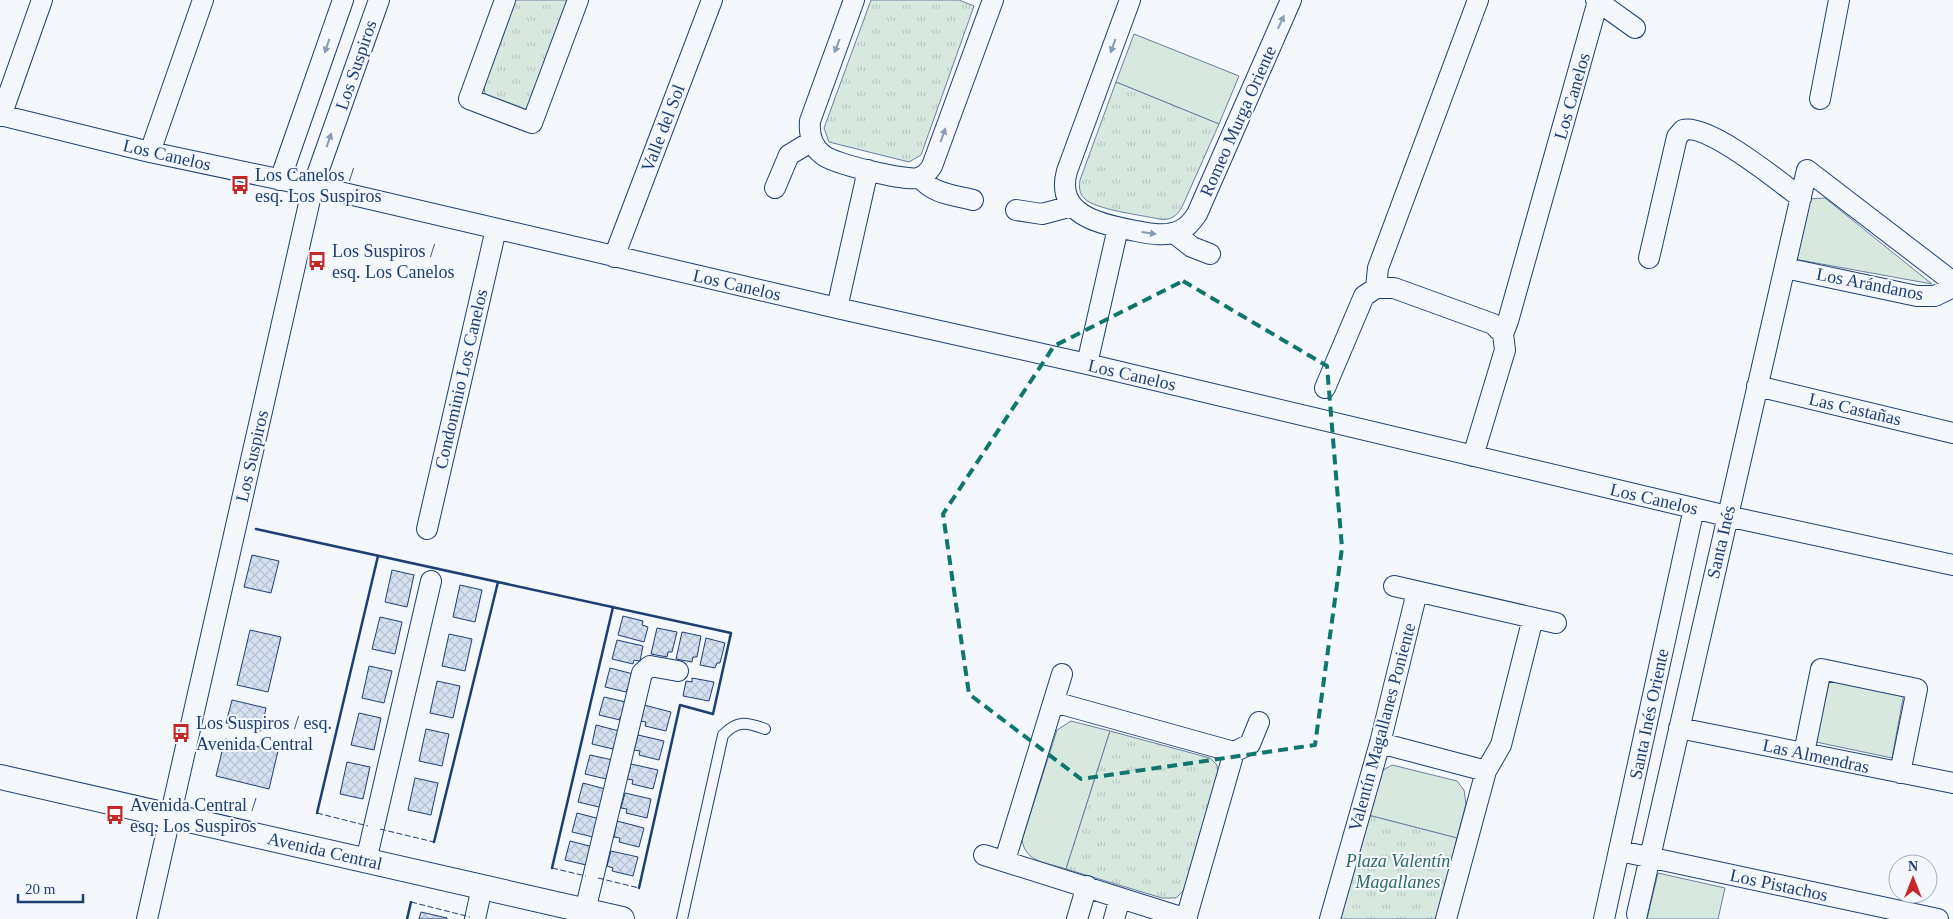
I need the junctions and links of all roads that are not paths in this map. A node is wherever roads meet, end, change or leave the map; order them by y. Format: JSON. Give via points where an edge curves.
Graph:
{"nodes":[{"id":1,"x":42,"y":0,"type":"edge"},
{"id":2,"x":204,"y":0,"type":"edge"},
{"id":3,"x":343,"y":0,"type":"edge"},
{"id":4,"x":379,"y":0,"type":"edge"},
{"id":5,"x":505,"y":0,"type":"edge"},
{"id":6,"x":578,"y":0,"type":"edge"},
{"id":7,"x":712,"y":0,"type":"edge"},
{"id":8,"x":854,"y":0,"type":"edge"},
{"id":9,"x":993,"y":0,"type":"edge"},
{"id":10,"x":1130,"y":0,"type":"edge"},
{"id":11,"x":1291,"y":0,"type":"edge"},
{"id":12,"x":1478,"y":0,"type":"edge"},
{"id":13,"x":1839,"y":0,"type":"edge"},
{"id":14,"x":1597,"y":1,"type":"edge"},
{"id":15,"x":1635,"y":28,"type":"dead end"},
{"id":16,"x":1820,"y":99,"type":"dead end"},
{"id":17,"x":1,"y":116,"type":"edge"},
{"id":18,"x":812,"y":141,"type":"junction"},
{"id":19,"x":150,"y":152,"type":"junction"},
{"id":20,"x":868,"y":170,"type":"junction"},
{"id":21,"x":920,"y":177,"type":"junction"},
{"id":22,"x":280,"y":180,"type":"junction"},
{"id":23,"x":313,"y":186,"type":"junction"},
{"id":24,"x":775,"y":188,"type":"dead end"},
{"id":25,"x":1801,"y":198,"type":"junction"},
{"id":26,"x":973,"y":200,"type":"dead end"},
{"id":27,"x":1072,"y":206,"type":"junction"},
{"id":28,"x":1016,"y":210,"type":"dead end"},
{"id":29,"x":1118,"y":228,"type":"junction"},
{"id":30,"x":496,"y":229,"type":"junction"},
{"id":31,"x":1174,"y":233,"type":"junction"},
{"id":32,"x":1210,"y":254,"type":"dead end"},
{"id":33,"x":614,"y":257,"type":"junction"},
{"id":34,"x":1649,"y":258,"type":"dead end"},
{"id":35,"x":1786,"y":268,"type":"junction"},
{"id":36,"x":1953,"y":282,"type":"edge"},
{"id":37,"x":1953,"y":287,"type":"edge"},
{"id":38,"x":1376,"y":288,"type":"junction"},
{"id":39,"x":837,"y":308,"type":"junction"},
{"id":40,"x":1503,"y":334,"type":"junction"},
{"id":41,"x":1087,"y":364,"type":"junction"},
{"id":42,"x":1757,"y":386,"type":"junction"},
{"id":43,"x":1326,"y":388,"type":"dead end"},
{"id":44,"x":1953,"y":432,"type":"edge"},
{"id":45,"x":1474,"y":456,"type":"junction"},
{"id":46,"x":1694,"y":508,"type":"junction"},
{"id":47,"x":1727,"y":516,"type":"junction"},
{"id":48,"x":427,"y":529,"type":"dead end"},
{"id":49,"x":1953,"y":565,"type":"edge"},
{"id":50,"x":431,"y":580,"type":"dead end"},
{"id":51,"x":1394,"y":586,"type":"dead end"},
{"id":52,"x":1417,"y":592,"type":"junction"},
{"id":53,"x":1533,"y":618,"type":"junction"},
{"id":54,"x":1556,"y":623,"type":"dead end"},
{"id":55,"x":678,"y":671,"type":"dead end"},
{"id":56,"x":1062,"y":674,"type":"dead end"},
{"id":57,"x":1054,"y":702,"type":"junction"},
{"id":58,"x":1259,"y":722,"type":"dead end"},
{"id":59,"x":1680,"y":728,"type":"junction"},
{"id":60,"x":766,"y":729,"type":"dead end"},
{"id":61,"x":1380,"y":744,"type":"junction"},
{"id":62,"x":1234,"y":752,"type":"junction"},
{"id":63,"x":1804,"y":753,"type":"junction"},
{"id":64,"x":1486,"y":772,"type":"junction"},
{"id":65,"x":1900,"y":772,"type":"junction"},
{"id":66,"x":0,"y":777,"type":"edge"},
{"id":67,"x":1953,"y":784,"type":"edge"},
{"id":68,"x":171,"y":816,"type":"junction"},
{"id":69,"x":1620,"y":851,"type":"junction"},
{"id":70,"x":984,"y":855,"type":"dead end"},
{"id":71,"x":1651,"y":858,"type":"junction"},
{"id":72,"x":1005,"y":860,"type":"junction"},
{"id":73,"x":366,"y":861,"type":"junction"},
{"id":74,"x":1087,"y":886,"type":"junction"},
{"id":75,"x":482,"y":887,"type":"junction"},
{"id":76,"x":1120,"y":898,"type":"junction"},
{"id":77,"x":585,"y":911,"type":"junction"},
{"id":78,"x":1636,"y":914,"type":"dead end"},
{"id":79,"x":147,"y":919,"type":"edge"},
{"id":80,"x":475,"y":919,"type":"edge"},
{"id":81,"x":622,"y":919,"type":"edge"},
{"id":82,"x":682,"y":919,"type":"edge"},
{"id":83,"x":1077,"y":919,"type":"edge"},
{"id":84,"x":1114,"y":919,"type":"edge"},
{"id":85,"x":1186,"y":919,"type":"edge"},
{"id":86,"x":1330,"y":919,"type":"edge"},
{"id":87,"x":1446,"y":919,"type":"edge"},
{"id":88,"x":1604,"y":919,"type":"edge"},
{"id":89,"x":1938,"y":919,"type":"edge"}],
"edges":[{"from":1,"to":17,"type":"street"},
{"from":2,"to":19,"type":"street"},
{"from":3,"to":22,"type":"street","name":"Los Suspiros","one_way":true},
{"from":23,"to":4,"type":"street","name":"Los Suspiros","one_way":true},
{"from":5,"to":6,"type":"street","via":[[469,99],[532,123]]},
{"from":7,"to":33,"type":"street","name":"Valle del Sol"},
{"from":8,"to":18,"type":"street","one_way":true,"via":[[810,121]]},
{"from":21,"to":9,"type":"street","one_way":true,"via":[[932,166]]},
{"from":10,"to":27,"type":"street","one_way":true,"via":[[1067,171],[1065,188]]},
{"from":31,"to":11,"type":"street","name":"Romeo Murga Oriente","one_way":true,"via":[[1187,226],[1197,214]]},
{"from":12,"to":38,"type":"street","via":[[1378,268]]},
{"from":13,"to":16,"type":"street"},
{"from":14,"to":15,"type":"street"},
{"from":14,"to":40,"type":"street","name":"Los Canelos"},
{"from":17,"to":19,"type":"street","name":"Los Canelos"},
{"from":18,"to":20,"type":"street","via":[[818,151],[831,160]]},
{"from":18,"to":24,"type":"street","via":[[790,155]]},
{"from":19,"to":22,"type":"street","name":"Los Canelos"},
{"from":20,"to":21,"type":"street","via":[[911,179]]},
{"from":20,"to":39,"type":"street"},
{"from":21,"to":26,"type":"street","via":[[929,188]]},
{"from":22,"to":23,"type":"street","name":"Los Canelos"},
{"from":23,"to":30,"type":"street","name":"Los Canelos"},
{"from":23,"to":68,"type":"street","name":"Los Suspiros"},
{"from":25,"to":34,"type":"street","via":[[1738,151],[1694,129],[1683,130],[1677,137]]},
{"from":25,"to":35,"type":"street","name":"Santa Inés"},
{"from":25,"to":36,"type":"street","name":"Santa Inés","via":[[1807,170]]},
{"from":27,"to":28,"type":"street","via":[[1042,214]]},
{"from":27,"to":29,"type":"street","via":[[1091,220]]},
{"from":29,"to":31,"type":"street","one_way":true,"via":[[1154,234]]},
{"from":29,"to":41,"type":"street"},
{"from":30,"to":33,"type":"street","name":"Los Canelos"},
{"from":30,"to":48,"type":"street","name":"Condominio Los Canelos"},
{"from":31,"to":32,"type":"street","via":[[1192,247]]},
{"from":33,"to":39,"type":"street","name":"Los Canelos"},
{"from":35,"to":37,"type":"street","name":"Los Arándanos","via":[[1917,296],[1935,296]]},
{"from":35,"to":42,"type":"street","name":"Santa Inés"},
{"from":38,"to":40,"type":"street","via":[[1403,291],[1493,324]]},
{"from":38,"to":43,"type":"street","via":[[1364,296]]},
{"from":39,"to":41,"type":"street","name":"Los Canelos"},
{"from":40,"to":45,"type":"street","name":"Los Canelos","via":[[1505,350]]},
{"from":41,"to":45,"type":"street","name":"Los Canelos"},
{"from":42,"to":44,"type":"street","name":"Las Castañas"},
{"from":42,"to":47,"type":"street","name":"Santa Inés"},
{"from":45,"to":46,"type":"street","name":"Los Canelos"},
{"from":46,"to":47,"type":"street","name":"Los Canelos"},
{"from":46,"to":69,"type":"street","name":"Santa Inés Oriente"},
{"from":47,"to":49,"type":"street","name":"Los Canelos"},
{"from":47,"to":59,"type":"street","name":"Santa Inés"},
{"from":50,"to":73,"type":"street"},
{"from":51,"to":52,"type":"street"},
{"from":52,"to":53,"type":"street"},
{"from":52,"to":61,"type":"street","name":"Valentín Magallanes Poniente"},
{"from":53,"to":54,"type":"street"},
{"from":53,"to":64,"type":"street","via":[[1501,744]]},
{"from":55,"to":77,"type":"street","via":[[650,666],[642,674]]},
{"from":56,"to":57,"type":"street"},
{"from":57,"to":62,"type":"street"},
{"from":57,"to":72,"type":"street"},
{"from":58,"to":62,"type":"street","via":[[1250,744]]},
{"from":59,"to":63,"type":"street","name":"Las Almendras"},
{"from":59,"to":71,"type":"street","name":"Santa Inés"},
{"from":60,"to":82,"type":"lane","via":[[744,723],[732,726],[723,735]]},
{"from":61,"to":64,"type":"street"},
{"from":61,"to":86,"type":"street","name":"Valentín Magallanes Poniente"},
{"from":62,"to":85,"type":"street"},
{"from":63,"to":65,"type":"street","name":"Las Almendras"},
{"from":63,"to":65,"type":"street","via":[[1822,669],[1917,689]]},
{"from":64,"to":87,"type":"street"},
{"from":65,"to":67,"type":"street","name":"Las Almendras"},
{"from":66,"to":68,"type":"street","name":"Avenida Central"},
{"from":68,"to":73,"type":"street","name":"Avenida Central"},
{"from":68,"to":79,"type":"street","name":"Los Suspiros"},
{"from":69,"to":71,"type":"street","name":"Los Pistachos"},
{"from":69,"to":88,"type":"street","name":"Santa Inés Oriente"},
{"from":70,"to":72,"type":"street"},
{"from":71,"to":78,"type":"street","name":"Santa Inés"},
{"from":71,"to":89,"type":"street","name":"Los Pistachos"},
{"from":72,"to":74,"type":"street"},
{"from":73,"to":75,"type":"street","name":"Avenida Central"},
{"from":74,"to":76,"type":"street"},
{"from":74,"to":83,"type":"street"},
{"from":75,"to":77,"type":"street","name":"Avenida Central"},
{"from":75,"to":80,"type":"street"},
{"from":76,"to":84,"type":"street"},
{"from":76,"to":85,"type":"street"},
{"from":77,"to":81,"type":"street","name":"Avenida Central"}]}
